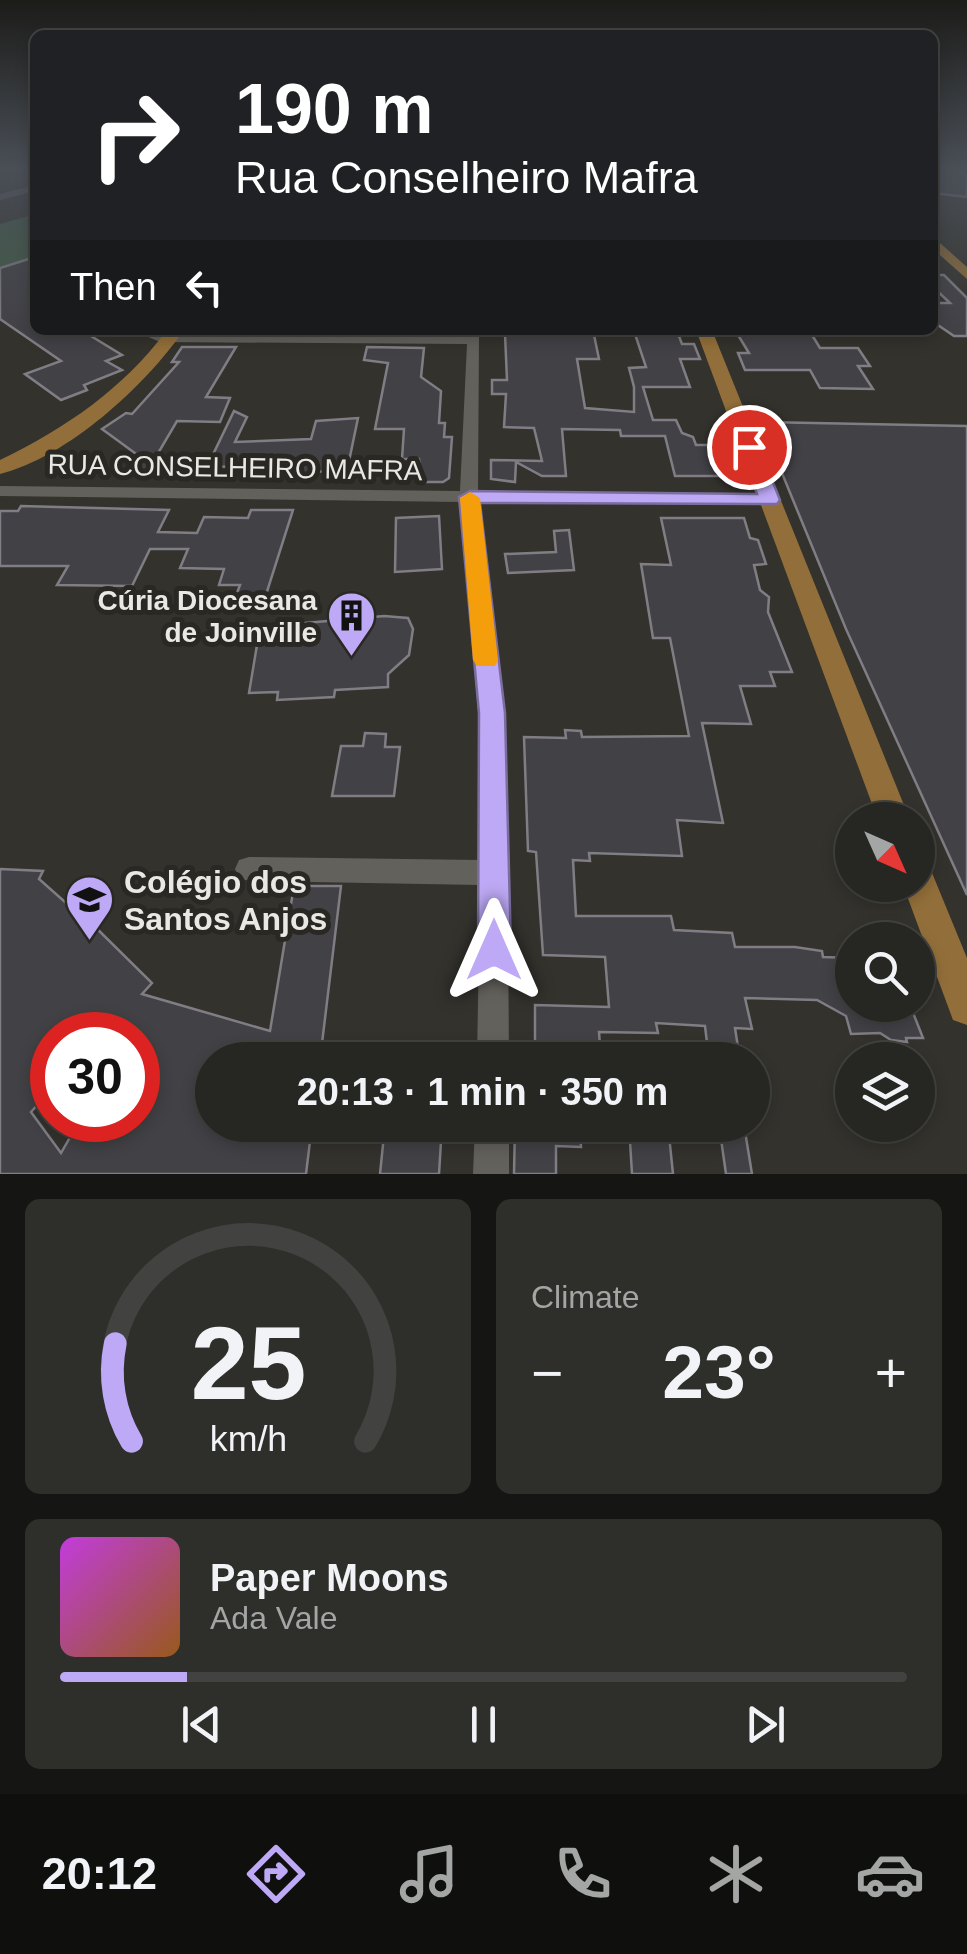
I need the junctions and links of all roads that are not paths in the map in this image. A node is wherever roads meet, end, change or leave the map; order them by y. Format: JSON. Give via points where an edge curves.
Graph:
{"nodes":[{"id":1,"x":938,"y":245,"type":"edge"},
{"id":2,"x":938,"y":266,"type":"edge"},
{"id":3,"x":964,"y":269,"type":"edge"},
{"id":4,"x":173,"y":335,"type":"edge"},
{"id":5,"x":224,"y":335,"type":"edge"},
{"id":6,"x":706,"y":335,"type":"edge"},
{"id":7,"x":0,"y":468,"type":"edge"},
{"id":8,"x":0,"y":492,"type":"edge"},
{"id":9,"x":470,"y":497,"type":"junction"},
{"id":10,"x":770,"y":500,"type":"junction"},
{"id":11,"x":887,"y":802,"type":"edge"},
{"id":12,"x":249,"y":869,"type":"dead end"},
{"id":13,"x":495,"y":873,"type":"junction"},
{"id":14,"x":927,"y":902,"type":"edge"},
{"id":15,"x":967,"y":1006,"type":"edge"},
{"id":16,"x":494,"y":1042,"type":"edge"},
{"id":17,"x":491,"y":1142,"type":"edge"},
{"id":18,"x":490,"y":1174,"type":"edge"}],
"edges":[{"from":1,"to":3,"type":"main road"},
{"from":2,"to":3,"type":"main road"},
{"from":4,"to":7,"type":"main road","via":[[119,397]]},
{"from":5,"to":9,"type":"street","via":[[474,340]]},
{"from":6,"to":10,"type":"main road"},
{"from":8,"to":9,"type":"street","name":"RUA CONSELHEIRO MAFRA"},
{"from":9,"to":10,"type":"street","name":"RUA CONSELHEIRO MAFRA"},
{"from":9,"to":13,"type":"street","via":[[492,713]]},
{"from":10,"to":11,"type":"main road"},
{"from":12,"to":13,"type":"street"},
{"from":13,"to":16,"type":"street"},
{"from":14,"to":15,"type":"main road"},
{"from":17,"to":18,"type":"street"}]}
